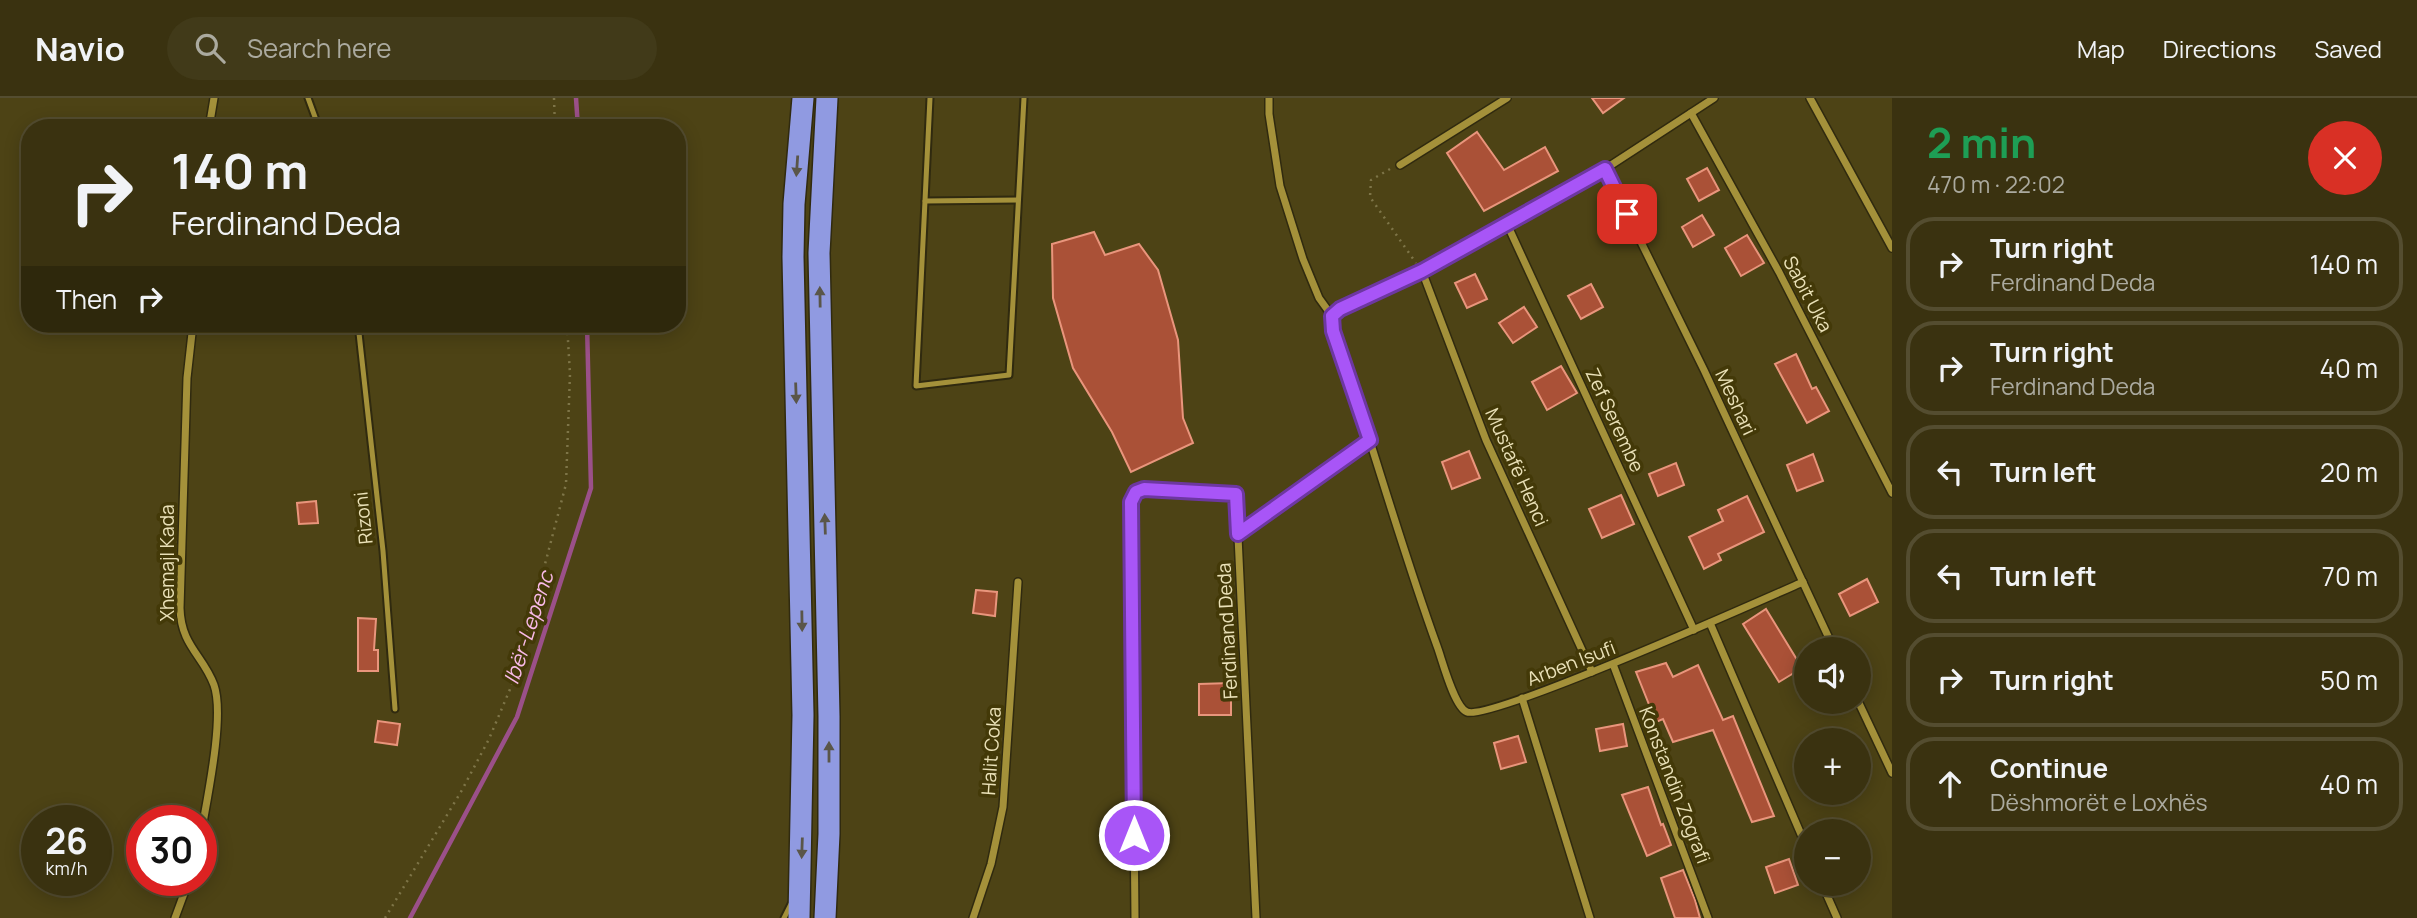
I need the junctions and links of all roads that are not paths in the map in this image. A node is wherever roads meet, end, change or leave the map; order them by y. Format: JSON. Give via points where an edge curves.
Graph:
{"nodes":[{"id":1,"x":214,"y":98,"type":"edge"},
{"id":2,"x":308,"y":98,"type":"edge"},
{"id":3,"x":803,"y":98,"type":"edge"},
{"id":4,"x":827,"y":98,"type":"edge"},
{"id":5,"x":930,"y":98,"type":"edge"},
{"id":6,"x":1024,"y":98,"type":"edge"},
{"id":7,"x":1269,"y":98,"type":"edge"},
{"id":8,"x":1506,"y":98,"type":"edge"},
{"id":9,"x":1714,"y":98,"type":"edge"},
{"id":10,"x":1810,"y":98,"type":"edge"},
{"id":11,"x":1691,"y":113,"type":"junction"},
{"id":12,"x":210,"y":119,"type":"edge"},
{"id":13,"x":316,"y":119,"type":"edge"},
{"id":14,"x":1400,"y":165,"type":"road end"},
{"id":15,"x":1605,"y":169,"type":"junction"},
{"id":16,"x":1018,"y":200,"type":"junction"},
{"id":17,"x":925,"y":201,"type":"junction"},
{"id":18,"x":1507,"y":224,"type":"junction"},
{"id":19,"x":1892,"y":248,"type":"edge"},
{"id":20,"x":1422,"y":271,"type":"junction"},
{"id":21,"x":1332,"y":316,"type":"junction"},
{"id":22,"x":192,"y":333,"type":"edge"},
{"id":23,"x":359,"y":333,"type":"edge"},
{"id":24,"x":1370,"y":440,"type":"junction"},
{"id":25,"x":1892,"y":493,"type":"edge"},
{"id":26,"x":1238,"y":534,"type":"junction"},
{"id":27,"x":1018,"y":582,"type":"dead end"},
{"id":28,"x":1803,"y":582,"type":"junction"},
{"id":29,"x":1710,"y":623,"type":"junction"},
{"id":30,"x":1694,"y":630,"type":"junction"},
{"id":31,"x":1828,"y":637,"type":"edge"},
{"id":32,"x":1613,"y":664,"type":"junction"},
{"id":33,"x":1592,"y":672,"type":"junction"},
{"id":34,"x":1522,"y":698,"type":"junction"},
{"id":35,"x":395,"y":709,"type":"dead end"},
{"id":36,"x":1864,"y":714,"type":"edge"},
{"id":37,"x":1892,"y":773,"type":"edge"},
{"id":38,"x":205,"y":805,"type":"edge"},
{"id":39,"x":1794,"y":819,"type":"edge"},
{"id":40,"x":801,"y":883,"type":"junction"},
{"id":41,"x":184,"y":896,"type":"edge"},
{"id":42,"x":1827,"y":896,"type":"edge"},
{"id":43,"x":176,"y":918,"type":"edge"},
{"id":44,"x":784,"y":918,"type":"edge"},
{"id":45,"x":799,"y":918,"type":"edge"},
{"id":46,"x":825,"y":918,"type":"edge"},
{"id":47,"x":973,"y":918,"type":"edge"},
{"id":48,"x":1135,"y":918,"type":"edge"},
{"id":49,"x":1256,"y":918,"type":"edge"},
{"id":50,"x":1590,"y":918,"type":"edge"},
{"id":51,"x":1708,"y":918,"type":"edge"},
{"id":52,"x":1837,"y":918,"type":"edge"}],
"edges":[{"from":1,"to":12,"type":"street"},
{"from":2,"to":13,"type":"lane"},
{"from":3,"to":40,"type":"highway","one_way":true,"via":[[793,257],[803,715]]},
{"from":46,"to":4,"type":"highway","one_way":true,"via":[[829,716],[819,253]]},
{"from":5,"to":17,"type":"lane"},
{"from":6,"to":16,"type":"lane"},
{"from":7,"to":21,"type":"street","via":[[1280,186],[1303,259]]},
{"from":8,"to":14,"type":"street"},
{"from":9,"to":11,"type":"street"},
{"from":10,"to":19,"type":"street"},
{"from":11,"to":15,"type":"street"},
{"from":11,"to":25,"type":"street","name":"Sabit Uka"},
{"from":15,"to":18,"type":"street"},
{"from":15,"to":28,"type":"street","name":"Meshari"},
{"from":16,"to":17,"type":"lane"},
{"from":16,"to":17,"type":"lane","via":[[1009,375],[916,386]]},
{"from":18,"to":20,"type":"street"},
{"from":18,"to":30,"type":"street","name":"Zef Serembe"},
{"from":20,"to":21,"type":"street"},
{"from":20,"to":33,"type":"street","name":"Mustafë Henci","via":[[1486,440]]},
{"from":21,"to":24,"type":"street"},
{"from":22,"to":38,"type":"street","name":"Xhemajl Kada","via":[[180,608],[183,632],[217,697]]},
{"from":23,"to":35,"type":"lane","name":"Rizoni"},
{"from":24,"to":26,"type":"street"},
{"from":24,"to":34,"type":"street","via":[[1423,609],[1459,704],[1470,713],[1481,712]]},
{"from":26,"to":48,"type":"street","name":"Ferdinand Deda","via":[[1236,494],[1144,489],[1133,496]]},
{"from":26,"to":49,"type":"street","name":"Ferdinand Deda"},
{"from":27,"to":47,"type":"street","name":"Halit Coka","via":[[1003,807]]},
{"from":28,"to":29,"type":"street","name":"Arben Isufi"},
{"from":28,"to":31,"type":"street","name":"Meshari"},
{"from":29,"to":30,"type":"street","name":"Arben Isufi"},
{"from":29,"to":39,"type":"street"},
{"from":30,"to":32,"type":"street","name":"Arben Isufi"},
{"from":32,"to":33,"type":"street","name":"Arben Isufi"},
{"from":32,"to":51,"type":"street","name":"Konstandin Zografi"},
{"from":33,"to":34,"type":"street","name":"Arben Isufi"},
{"from":34,"to":50,"type":"street","name":"Arben Isufi"},
{"from":36,"to":37,"type":"street"},
{"from":40,"to":44,"type":"lane"},
{"from":40,"to":45,"type":"highway"},
{"from":41,"to":43,"type":"street"},
{"from":42,"to":52,"type":"street"}]}
